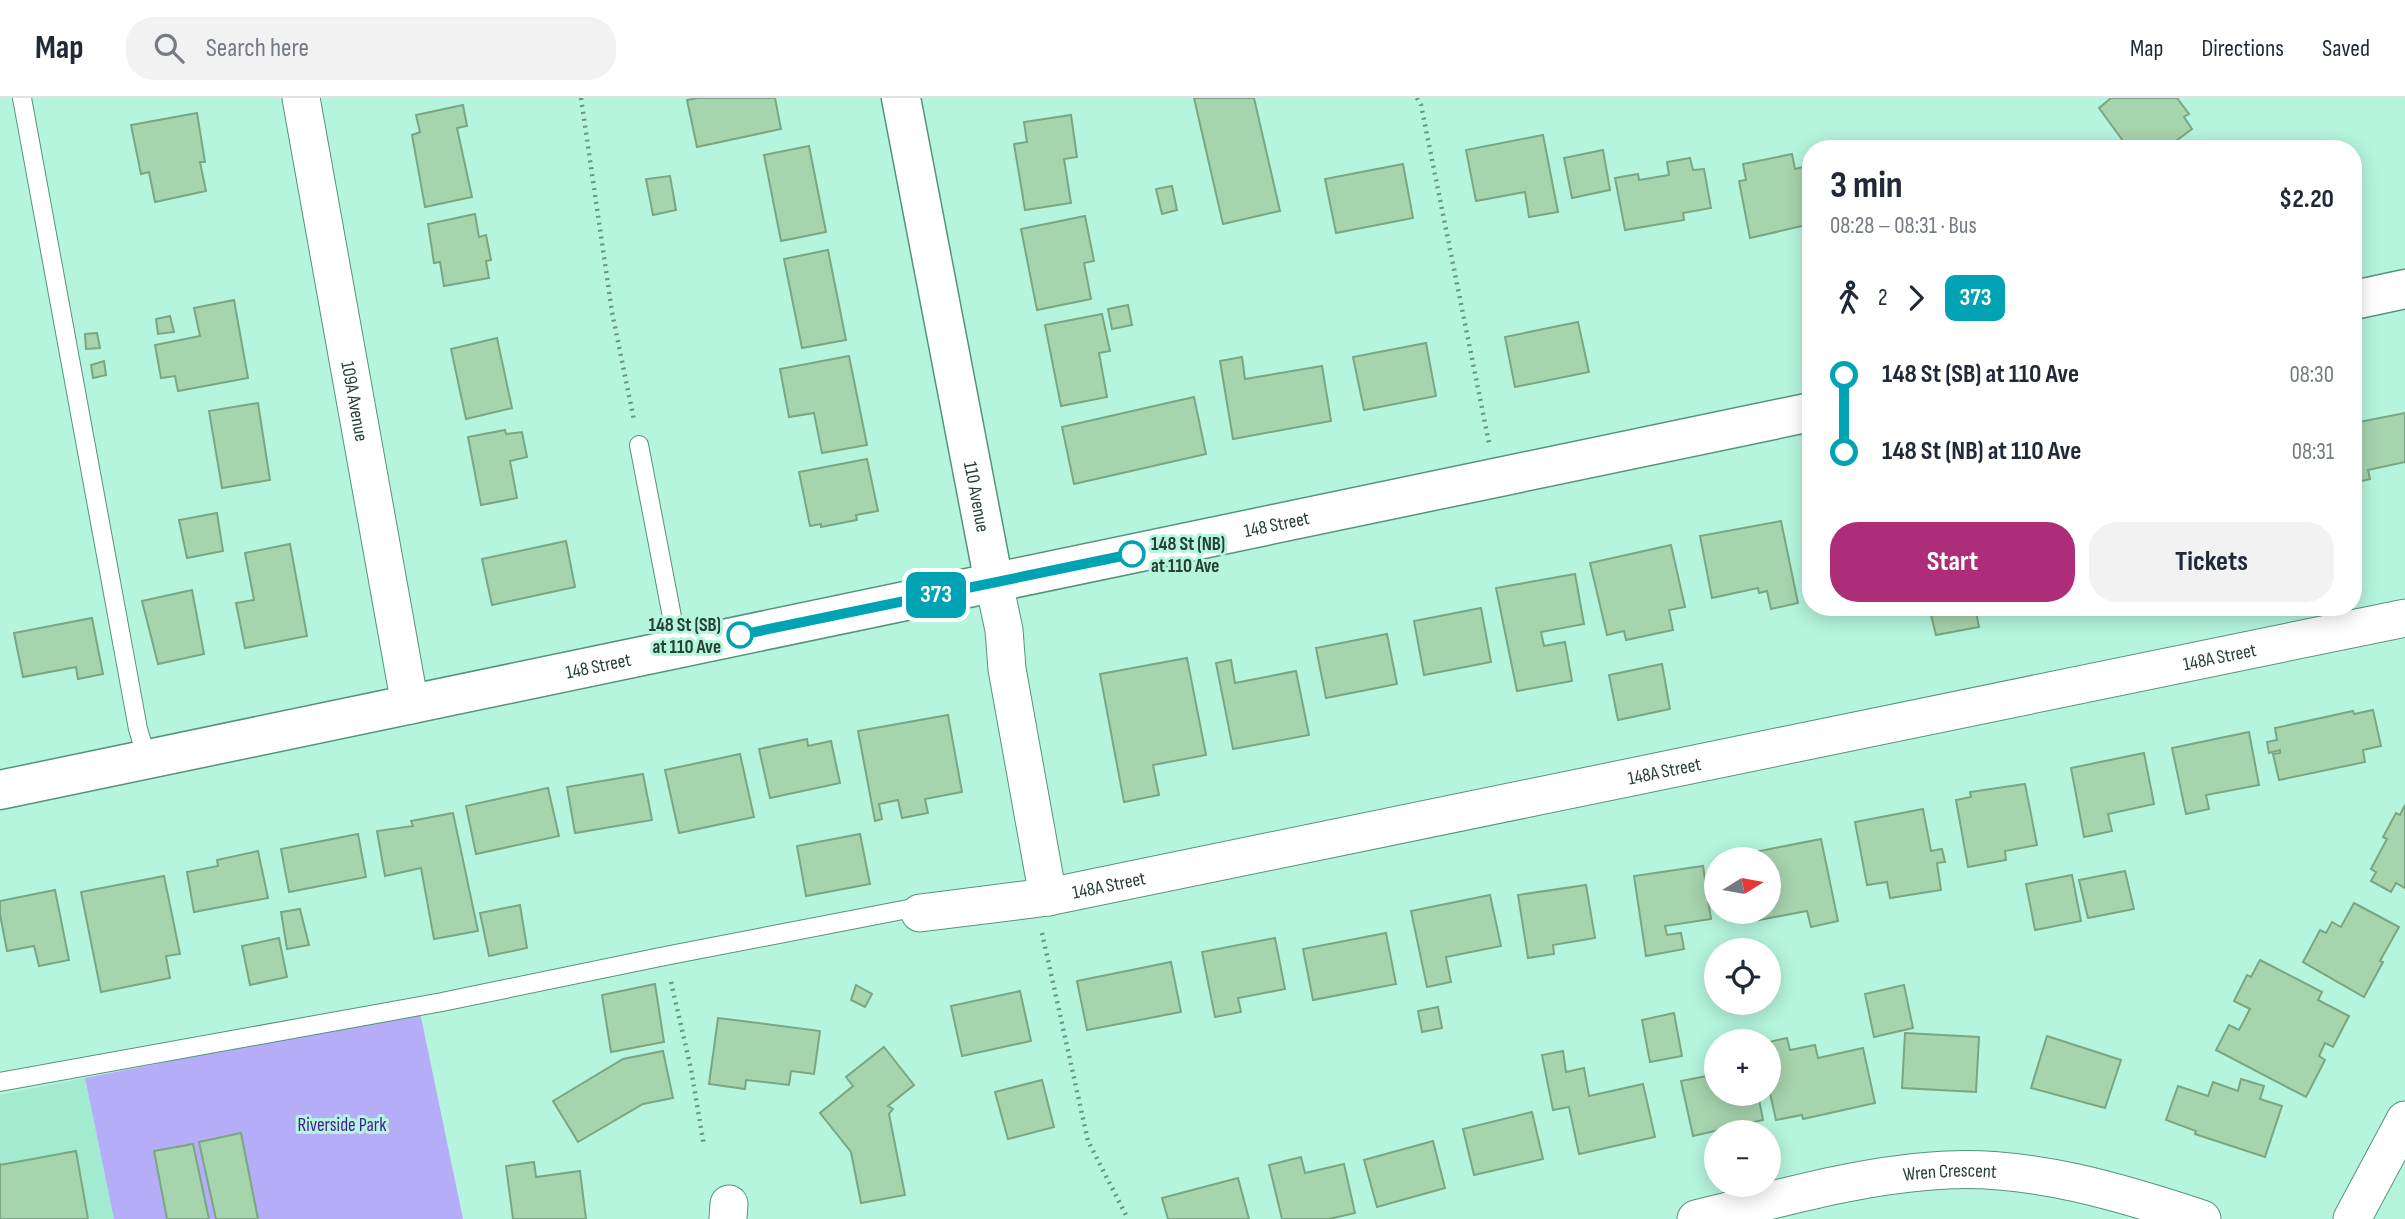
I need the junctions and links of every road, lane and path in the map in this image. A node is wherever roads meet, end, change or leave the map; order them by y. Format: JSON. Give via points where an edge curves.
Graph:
{"nodes":[{"id":1,"x":22,"y":98,"type":"edge"},
{"id":2,"x":301,"y":98,"type":"edge"},
{"id":3,"x":581,"y":98,"type":"edge"},
{"id":4,"x":901,"y":98,"type":"edge"},
{"id":5,"x":1417,"y":98,"type":"edge"},
{"id":6,"x":2405,"y":289,"type":"edge"},
{"id":7,"x":2362,"y":298,"type":"edge"},
{"id":8,"x":1802,"y":414,"type":"edge"},
{"id":9,"x":639,"y":445,"type":"joint"},
{"id":10,"x":1490,"y":449,"type":"dead end"},
{"id":11,"x":994,"y":583,"type":"junction"},
{"id":12,"x":2405,"y":618,"type":"edge"},
{"id":13,"x":678,"y":648,"type":"junction"},
{"id":14,"x":410,"y":705,"type":"junction"},
{"id":15,"x":147,"y":759,"type":"junction"},
{"id":16,"x":0,"y":790,"type":"edge"},
{"id":17,"x":1044,"y":910,"type":"junction"},
{"id":18,"x":919,"y":913,"type":"joint"},
{"id":19,"x":671,"y":980,"type":"dead end"},
{"id":20,"x":0,"y":1082,"type":"edge"},
{"id":21,"x":2405,"y":1120,"type":"edge"},
{"id":22,"x":704,"y":1146,"type":"dead end"},
{"id":23,"x":1128,"y":1219,"type":"edge"},
{"id":24,"x":1696,"y":1219,"type":"edge"},
{"id":25,"x":2202,"y":1219,"type":"edge"},
{"id":26,"x":2352,"y":1219,"type":"edge"}],
"edges":[{"from":1,"to":15,"type":"lane","via":[[135,715]]},
{"from":2,"to":14,"type":"street","name":"109A Avenue"},
{"from":3,"to":9,"type":"path","via":[[612,312]]},
{"from":4,"to":11,"type":"street","name":"110 Avenue"},
{"from":5,"to":10,"type":"path"},
{"from":6,"to":7,"type":"street"},
{"from":8,"to":11,"type":"street","name":"148 Street"},
{"from":9,"to":13,"type":"lane"},
{"from":11,"to":13,"type":"street","name":"148 Street"},
{"from":11,"to":17,"type":"street","name":"110 Avenue"},
{"from":12,"to":17,"type":"street","name":"148A Street"},
{"from":13,"to":14,"type":"street","name":"148 Street"},
{"from":14,"to":15,"type":"street","name":"148 Street"},
{"from":15,"to":16,"type":"street","name":"148 Street"},
{"from":17,"to":18,"type":"street","name":"148A Street"},
{"from":17,"to":23,"type":"path","via":[[1088,1141]]},
{"from":18,"to":20,"type":"lane","via":[[908,909],[442,1002]]},
{"from":19,"to":22,"type":"path"},
{"from":21,"to":26,"type":"street"},
{"from":24,"to":25,"type":"street","name":"Wren Crescent","via":[[1891,1175],[1948,1170],[2039,1175]]}]}
